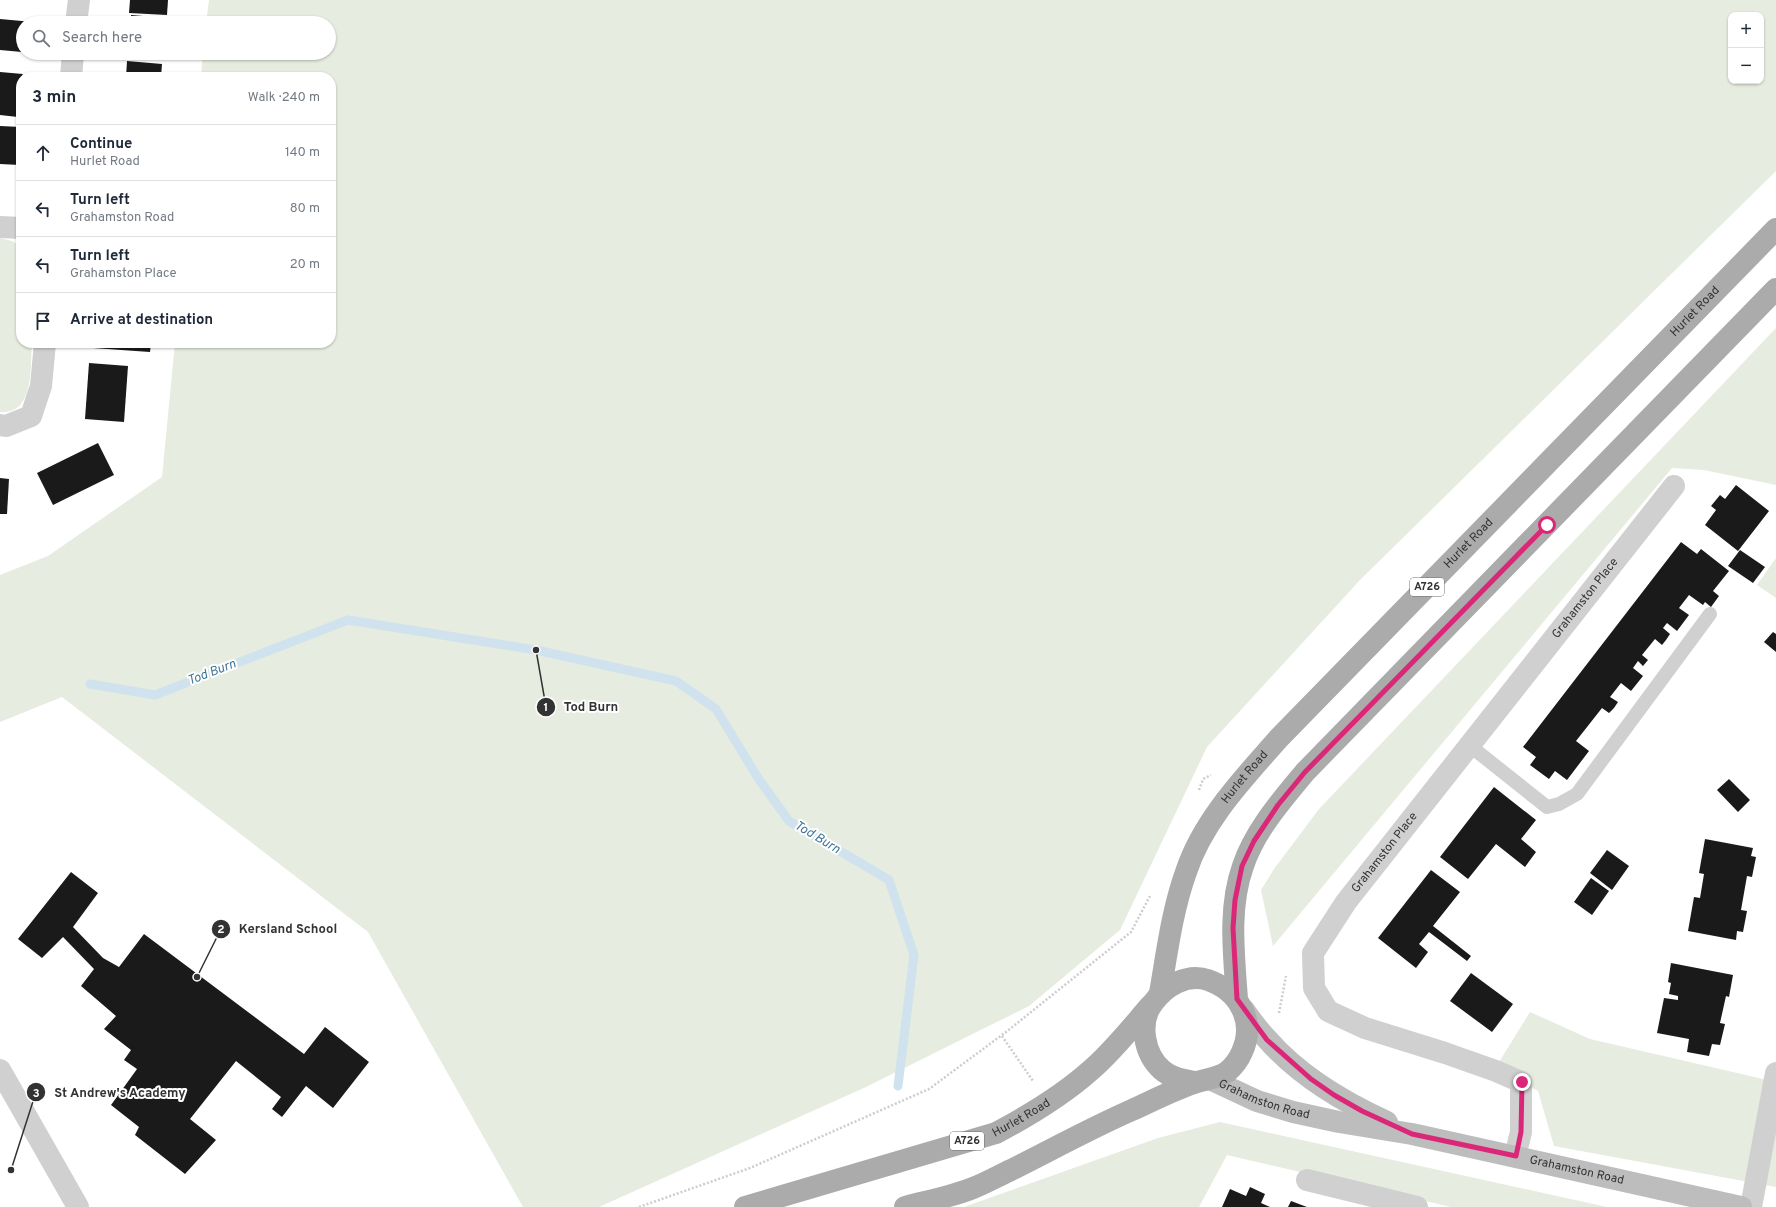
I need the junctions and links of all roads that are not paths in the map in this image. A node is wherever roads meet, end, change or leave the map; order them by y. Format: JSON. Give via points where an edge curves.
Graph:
{"nodes":[{"id":1,"x":79,"y":0,"type":"edge"},
{"id":2,"x":77,"y":16,"type":"edge"},
{"id":3,"x":72,"y":60,"type":"edge"},
{"id":4,"x":71,"y":72,"type":"edge"},
{"id":5,"x":0,"y":227,"type":"edge"},
{"id":6,"x":16,"y":228,"type":"edge"},
{"id":7,"x":1776,"y":229,"type":"edge"},
{"id":8,"x":1776,"y":289,"type":"edge"},
{"id":9,"x":45,"y":348,"type":"edge"},
{"id":10,"x":0,"y":425,"type":"edge"},
{"id":11,"x":1674,"y":486,"type":"dead end"},
{"id":12,"x":1710,"y":614,"type":"dead end"},
{"id":13,"x":1469,"y":745,"type":"junction"},
{"id":14,"x":1155,"y":1000,"type":"junction"},
{"id":15,"x":1240,"y":1005,"type":"junction"},
{"id":16,"x":1776,"y":1073,"type":"edge"},
{"id":17,"x":2,"y":1079,"type":"edge"},
{"id":18,"x":1203,"y":1081,"type":"junction"},
{"id":19,"x":1412,"y":1134,"type":"junction"},
{"id":20,"x":1516,"y":1156,"type":"junction"},
{"id":21,"x":1307,"y":1180,"type":"dead end"},
{"id":22,"x":78,"y":1207,"type":"edge"},
{"id":23,"x":745,"y":1207,"type":"edge"},
{"id":24,"x":905,"y":1207,"type":"edge"},
{"id":25,"x":1417,"y":1207,"type":"edge"},
{"id":26,"x":1742,"y":1207,"type":"edge"},
{"id":27,"x":1751,"y":1207,"type":"edge"}],
"edges":[{"from":1,"to":2,"type":"street"},
{"from":3,"to":4,"type":"street"},
{"from":5,"to":6,"type":"street"},
{"from":7,"to":14,"type":"main road","name":"Hurlet Road","number":"A726","via":[[1279,738],[1238,784],[1216,813],[1186,870]]},
{"from":8,"to":15,"type":"main road","via":[[1305,772],[1278,805],[1254,841],[1242,866],[1235,900],[1233,928]]},
{"from":9,"to":10,"type":"street","via":[[41,386],[31,416],[6,426]]},
{"from":11,"to":13,"type":"street","name":"Grahamston Place"},
{"from":12,"to":13,"type":"lane","via":[[1577,794],[1547,807]]},
{"from":13,"to":20,"type":"street","name":"Grahamston Place","via":[[1346,902],[1313,953],[1314,988],[1328,1010],[1365,1028],[1445,1052],[1522,1082],[1521,1132]]},
{"from":14,"to":15,"type":"main road","via":[[1173,984],[1190,979],[1206,980],[1222,986]]},
{"from":14,"to":18,"type":"main road","via":[[1145,1023],[1145,1041],[1151,1057],[1163,1070],[1178,1079]]},
{"from":14,"to":23,"type":"main road","name":"Hurlet Road","number":"A726","via":[[1092,1070],[1030,1115],[996,1133]]},
{"from":15,"to":18,"type":"main road","via":[[1248,1027],[1246,1043],[1239,1058],[1228,1071]]},
{"from":15,"to":19,"type":"main road","name":"Grahamston Road","via":[[1267,1040],[1311,1079],[1362,1111]]},
{"from":16,"to":27,"type":"street"},
{"from":17,"to":22,"type":"street"},
{"from":18,"to":19,"type":"main road","name":"Grahamston Road","via":[[1257,1102],[1293,1112]]},
{"from":18,"to":24,"type":"main road","via":[[1111,1119],[972,1188]]},
{"from":19,"to":20,"type":"main road","name":"Grahamston Road"},
{"from":20,"to":26,"type":"main road","name":"Grahamston Road"},
{"from":21,"to":25,"type":"street"}]}
